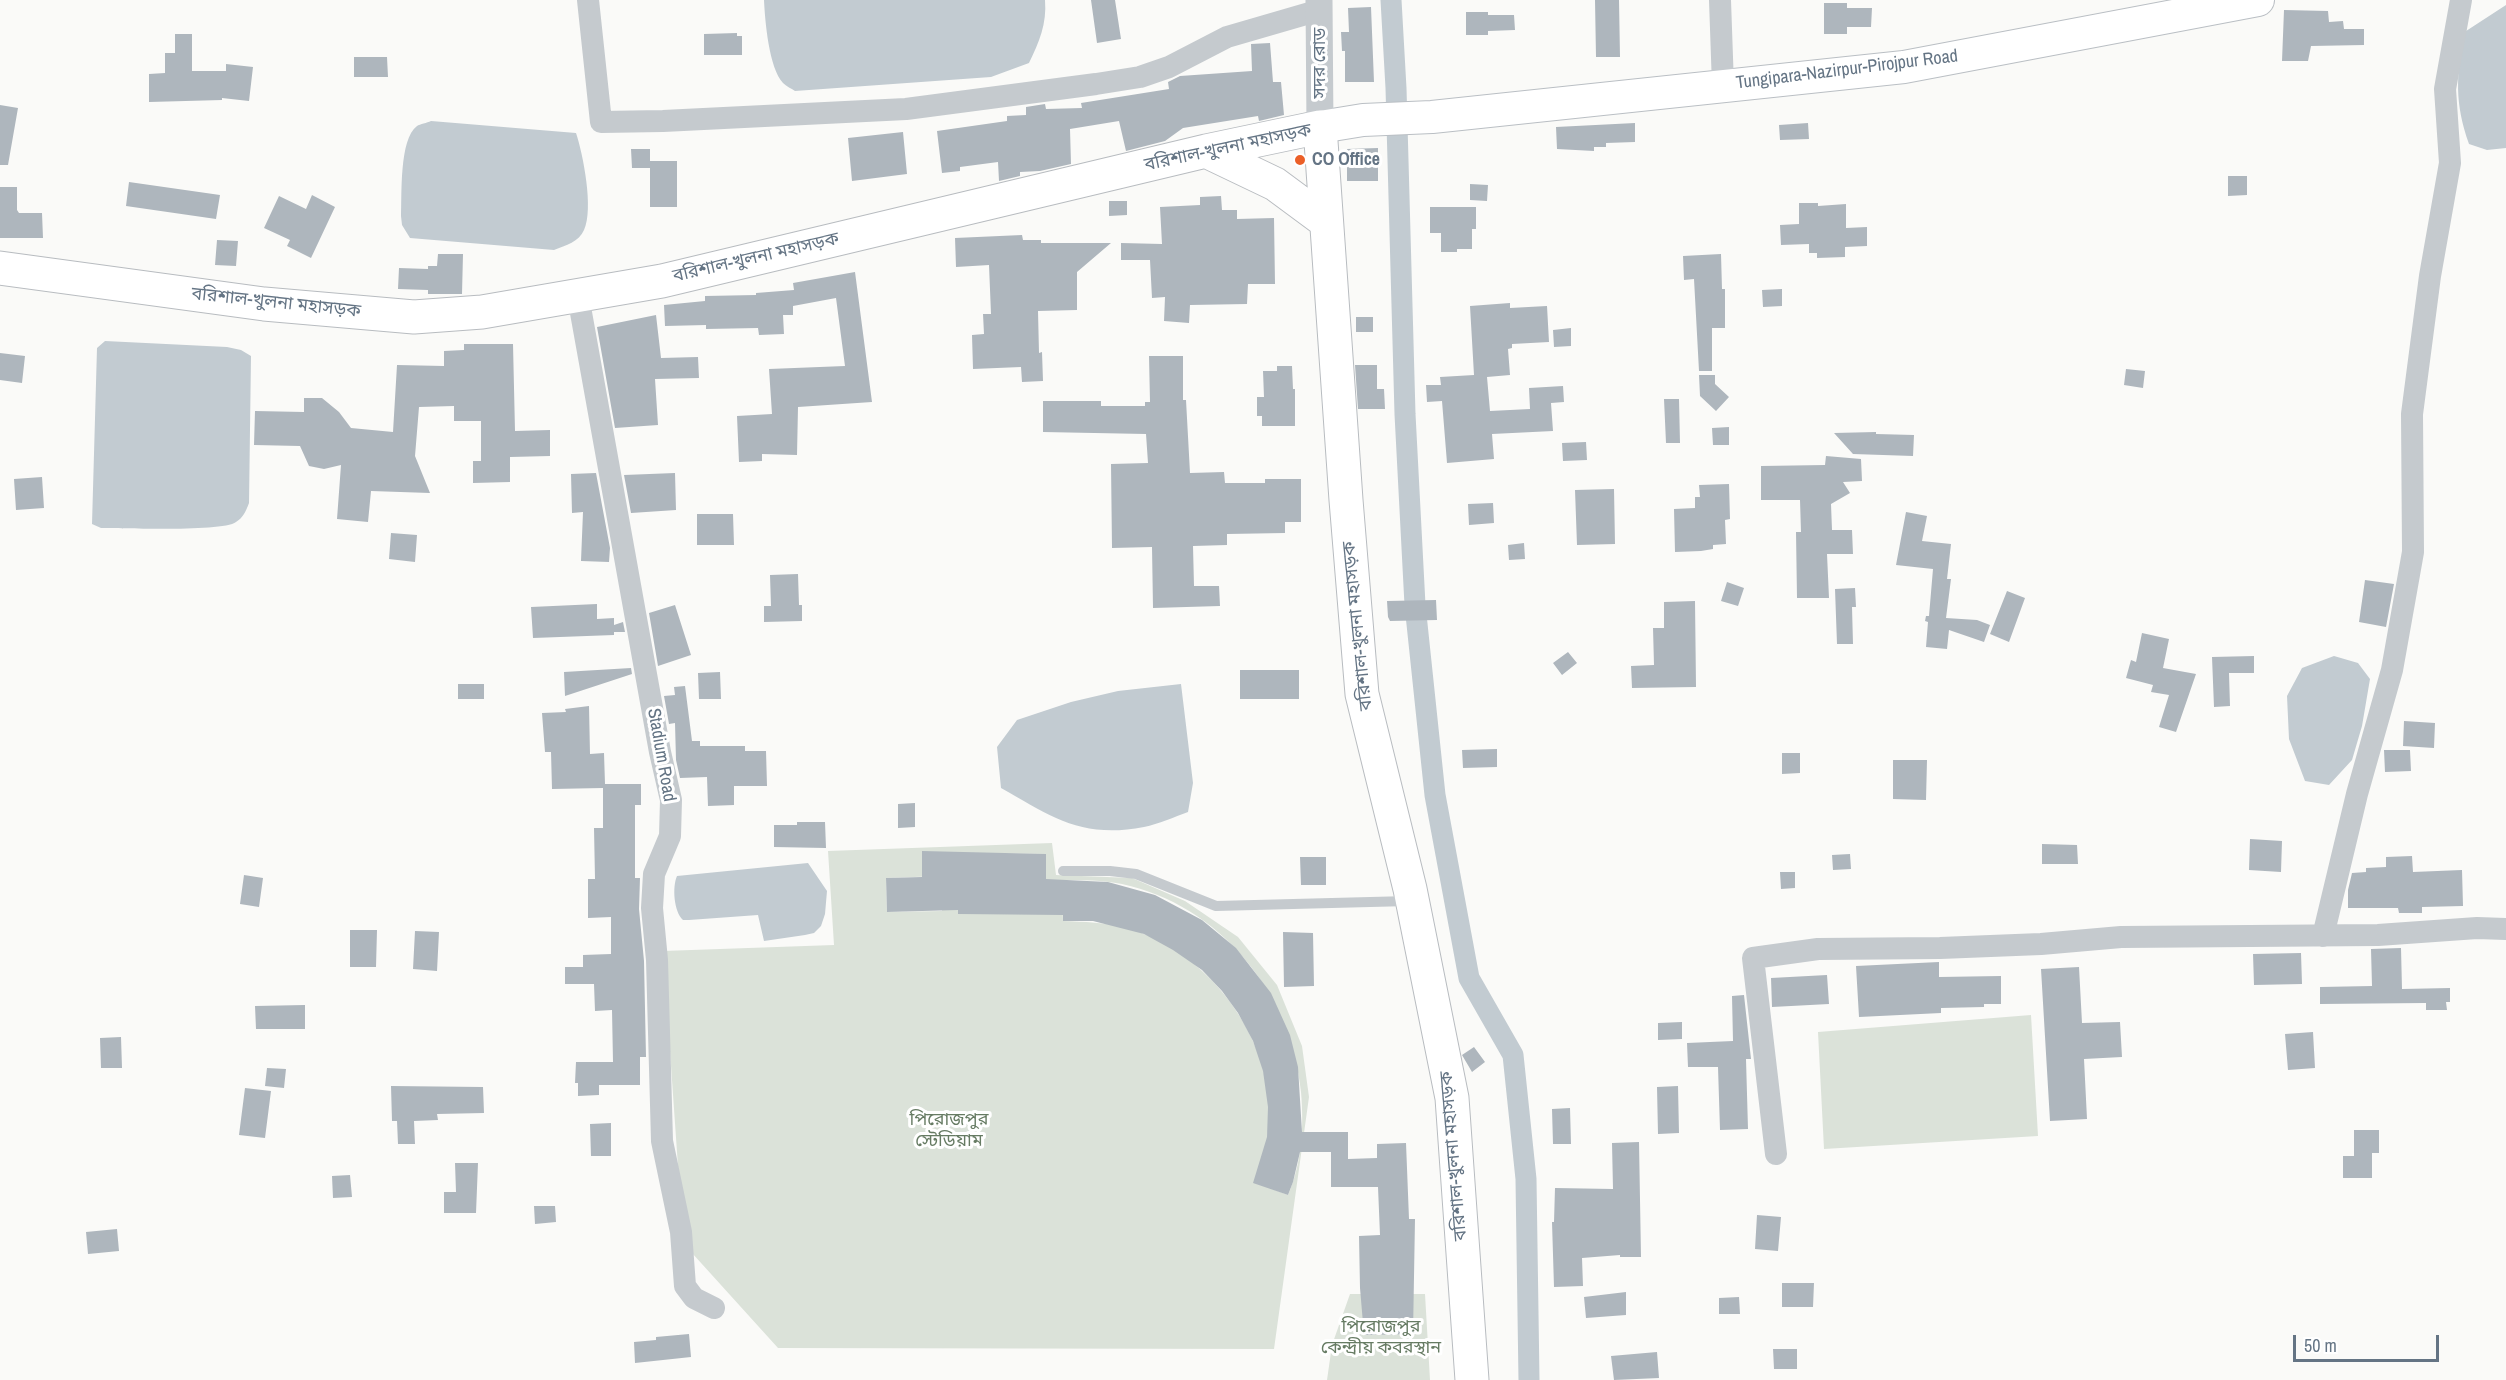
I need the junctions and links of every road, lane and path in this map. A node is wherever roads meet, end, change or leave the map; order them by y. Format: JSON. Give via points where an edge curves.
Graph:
{"nodes":[{"id":1,"x":588,"y":0,"type":"edge"},
{"id":2,"x":1720,"y":0,"type":"edge"},
{"id":3,"x":2258,"y":0,"type":"edge"},
{"id":4,"x":2461,"y":0,"type":"edge"},
{"id":5,"x":1319,"y":5,"type":"edge"},
{"id":6,"x":1723,"y":86,"type":"junction"},
{"id":7,"x":1320,"y":127,"type":"junction"},
{"id":8,"x":1206,"y":151,"type":"junction"},
{"id":9,"x":1325,"y":221,"type":"junction"},
{"id":10,"x":0,"y":268,"type":"edge"},
{"id":11,"x":578,"y":296,"type":"junction"},
{"id":12,"x":1063,"y":871,"type":"dead end"},
{"id":13,"x":1412,"y":901,"type":"junction"},
{"id":14,"x":2506,"y":929,"type":"edge"},
{"id":15,"x":2322,"y":936,"type":"junction"},
{"id":16,"x":1776,"y":1155,"type":"dead end"},
{"id":17,"x":714,"y":1308,"type":"dead end"},
{"id":18,"x":1472,"y":1380,"type":"edge"}],
"edges":[{"from":1,"to":5,"type":"street","via":[[602,122],[906,109],[1140,77],[1169,67],[1227,37]]},
{"from":2,"to":6,"type":"street"},
{"from":3,"to":6,"type":"main road","name":"Tungipara-Nazirpur-Pirojpur Road","via":[[1905,67]]},
{"from":4,"to":15,"type":"street","via":[[2445,89],[2450,163],[2412,414],[2413,552],[2392,670]]},
{"from":5,"to":7,"type":"street","name":"সদর রোড"},
{"from":6,"to":7,"type":"main road","name":"Tungipara-Nazirpur-Pirojpur Road"},
{"from":7,"to":8,"type":"highway","name":"বরিশাল-খুলনা মহাসড়ক"},
{"from":7,"to":9,"type":"highway","name":"বরিশাল-খুলনা মহাসড়ক"},
{"from":8,"to":9,"type":"highway","via":[[1275,184]]},
{"from":8,"to":11,"type":"highway","name":"বরিশাল-খুলনা মহাসড়ক","via":[[662,281]]},
{"from":9,"to":13,"type":"highway","name":"বরিশাল-খুলনা মহাসড়ক","via":[[1362,694]]},
{"from":10,"to":11,"type":"highway","name":"বরিশাল-খুলনা মহাসড়ক","via":[[264,304],[414,317],[482,312]]},
{"from":11,"to":17,"type":"street","name":"Stadium Road","via":[[671,800],[670,836],[654,874],[652,908],[662,1141],[681,1232],[685,1286],[694,1298]]},
{"from":12,"to":13,"type":"lane","via":[[1136,874],[1216,906]]},
{"from":13,"to":18,"type":"highway","name":"বরিশাল-খুলনা মহাসড়ক","via":[[1452,1098]]},
{"from":14,"to":15,"type":"street"},
{"from":15,"to":16,"type":"street","via":[[2121,937],[2041,944],[1818,949],[1753,958]]}]}
